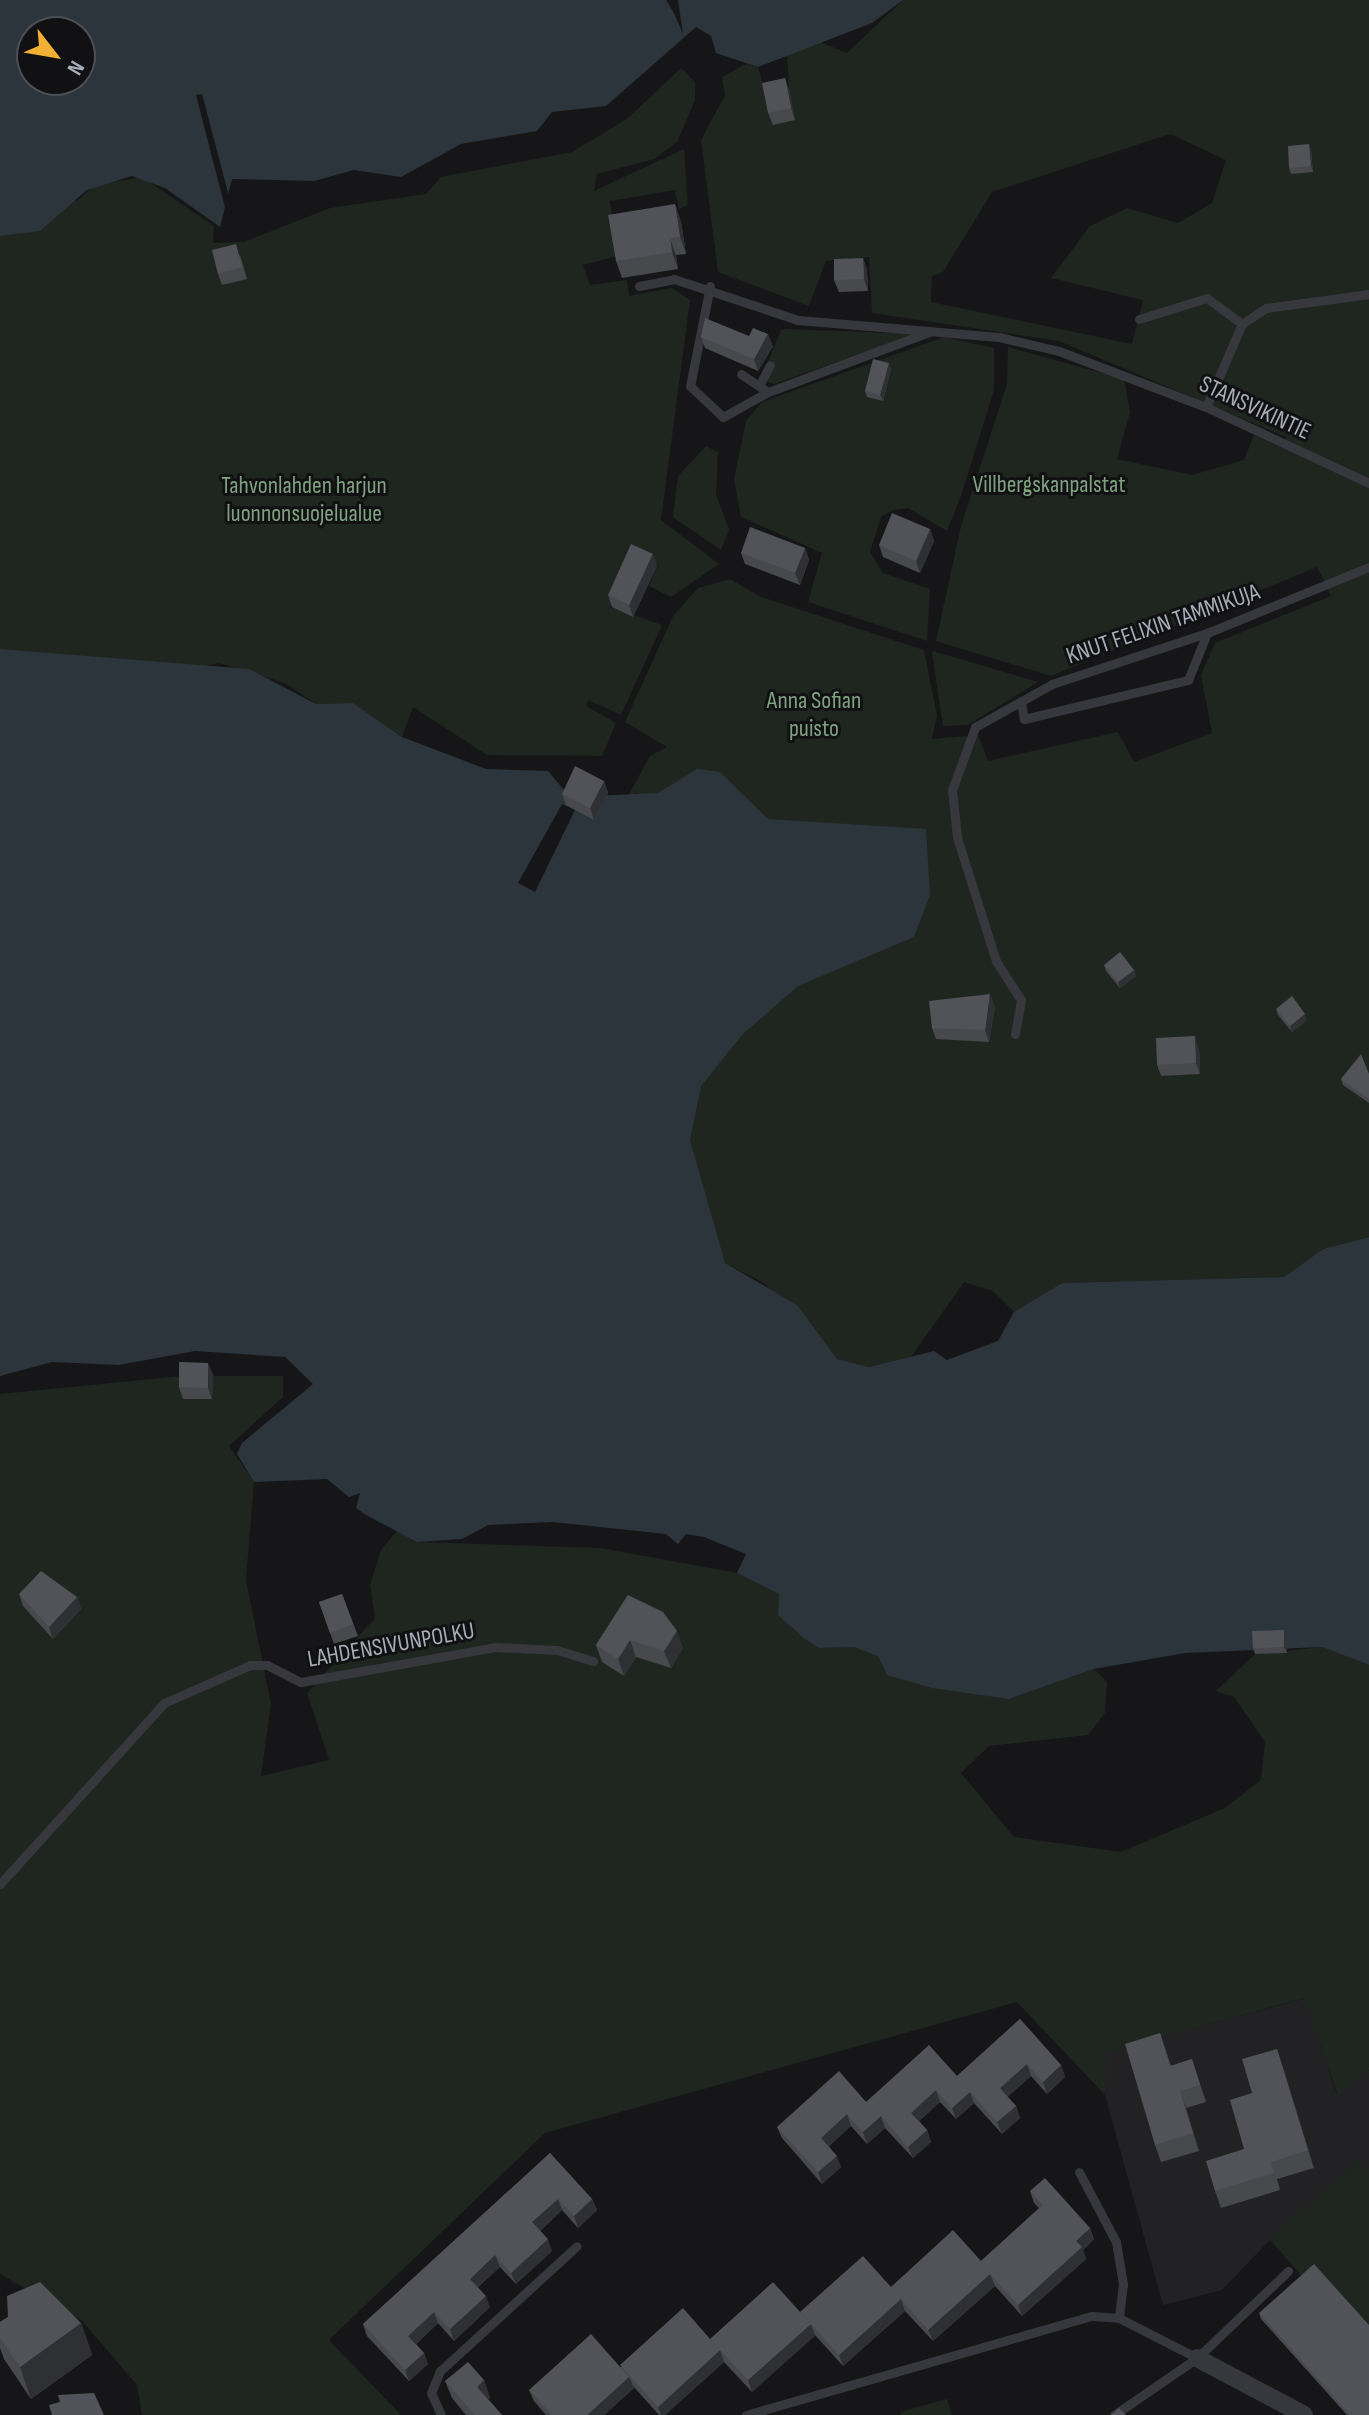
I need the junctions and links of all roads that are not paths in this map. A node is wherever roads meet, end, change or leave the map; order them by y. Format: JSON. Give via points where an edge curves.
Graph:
{"nodes":[{"id":1,"x":639,"y":286,"type":"dead end"},
{"id":2,"x":710,"y":286,"type":"junction"},
{"id":3,"x":1369,"y":294,"type":"edge"},
{"id":4,"x":1139,"y":319,"type":"dead end"},
{"id":5,"x":1242,"y":324,"type":"junction"},
{"id":6,"x":933,"y":330,"type":"junction"},
{"id":7,"x":770,"y":365,"type":"dead end"},
{"id":8,"x":741,"y":374,"type":"dead end"},
{"id":9,"x":761,"y":382,"type":"junction"},
{"id":10,"x":768,"y":392,"type":"junction"},
{"id":11,"x":1206,"y":407,"type":"junction"},
{"id":12,"x":1369,"y":483,"type":"edge"},
{"id":13,"x":1369,"y":567,"type":"edge"},
{"id":14,"x":1207,"y":633,"type":"junction"},
{"id":15,"x":1021,"y":701,"type":"junction"},
{"id":16,"x":1015,"y":1034,"type":"dead end"},
{"id":17,"x":593,"y":1661,"type":"edge"},
{"id":18,"x":0,"y":1884,"type":"edge"},
{"id":19,"x":1079,"y":2172,"type":"dead end"},
{"id":20,"x":577,"y":2246,"type":"dead end"},
{"id":21,"x":1288,"y":2271,"type":"dead end"},
{"id":22,"x":1119,"y":2318,"type":"junction"},
{"id":23,"x":1197,"y":2358,"type":"junction"},
{"id":24,"x":441,"y":2415,"type":"edge"},
{"id":25,"x":746,"y":2415,"type":"edge"},
{"id":26,"x":1114,"y":2415,"type":"edge"},
{"id":27,"x":1304,"y":2415,"type":"edge"}],
"edges":[{"from":1,"to":2,"type":"lane","name":"STANSVIKINTIE","via":[[674,279]]},
{"from":2,"to":6,"type":"lane","name":"STANSVIKINTIE","via":[[798,320]]},
{"from":2,"to":10,"type":"lane","via":[[690,386],[723,417]]},
{"from":3,"to":5,"type":"lane","via":[[1266,308]]},
{"from":4,"to":5,"type":"lane","via":[[1207,298]]},
{"from":5,"to":11,"type":"lane"},
{"from":6,"to":10,"type":"lane"},
{"from":6,"to":11,"type":"lane","name":"STANSVIKINTIE","via":[[999,337],[1123,372]]},
{"from":7,"to":9,"type":"lane"},
{"from":8,"to":9,"type":"lane"},
{"from":9,"to":10,"type":"lane"},
{"from":11,"to":12,"type":"lane","name":"STANSVIKINTIE"},
{"from":13,"to":14,"type":"lane","name":"KNUT FELIXIN TAMMIKUJA"},
{"from":14,"to":15,"type":"lane","name":"KNUT FELIXIN TAMMIKUJA","via":[[1052,684]]},
{"from":14,"to":15,"type":"lane","via":[[1188,680],[1024,719]]},
{"from":15,"to":16,"type":"lane","name":"KNUT FELIXIN TAMMIKUJA","via":[[975,727],[952,790],[957,837],[996,961],[1021,1000],[1024,1017]]},
{"from":17,"to":18,"type":"lane","name":"LAHDENSIVUNPOLKU","via":[[557,1650],[495,1647],[301,1682],[267,1665],[250,1665],[164,1703]]},
{"from":19,"to":22,"type":"lane","via":[[1116,2242]]},
{"from":20,"to":24,"type":"lane","via":[[440,2371],[431,2393]]},
{"from":21,"to":23,"type":"lane"},
{"from":22,"to":23,"type":"lane"},
{"from":22,"to":25,"type":"lane","via":[[1092,2316]]},
{"from":23,"to":26,"type":"lane"},
{"from":23,"to":27,"type":"street"}]}
